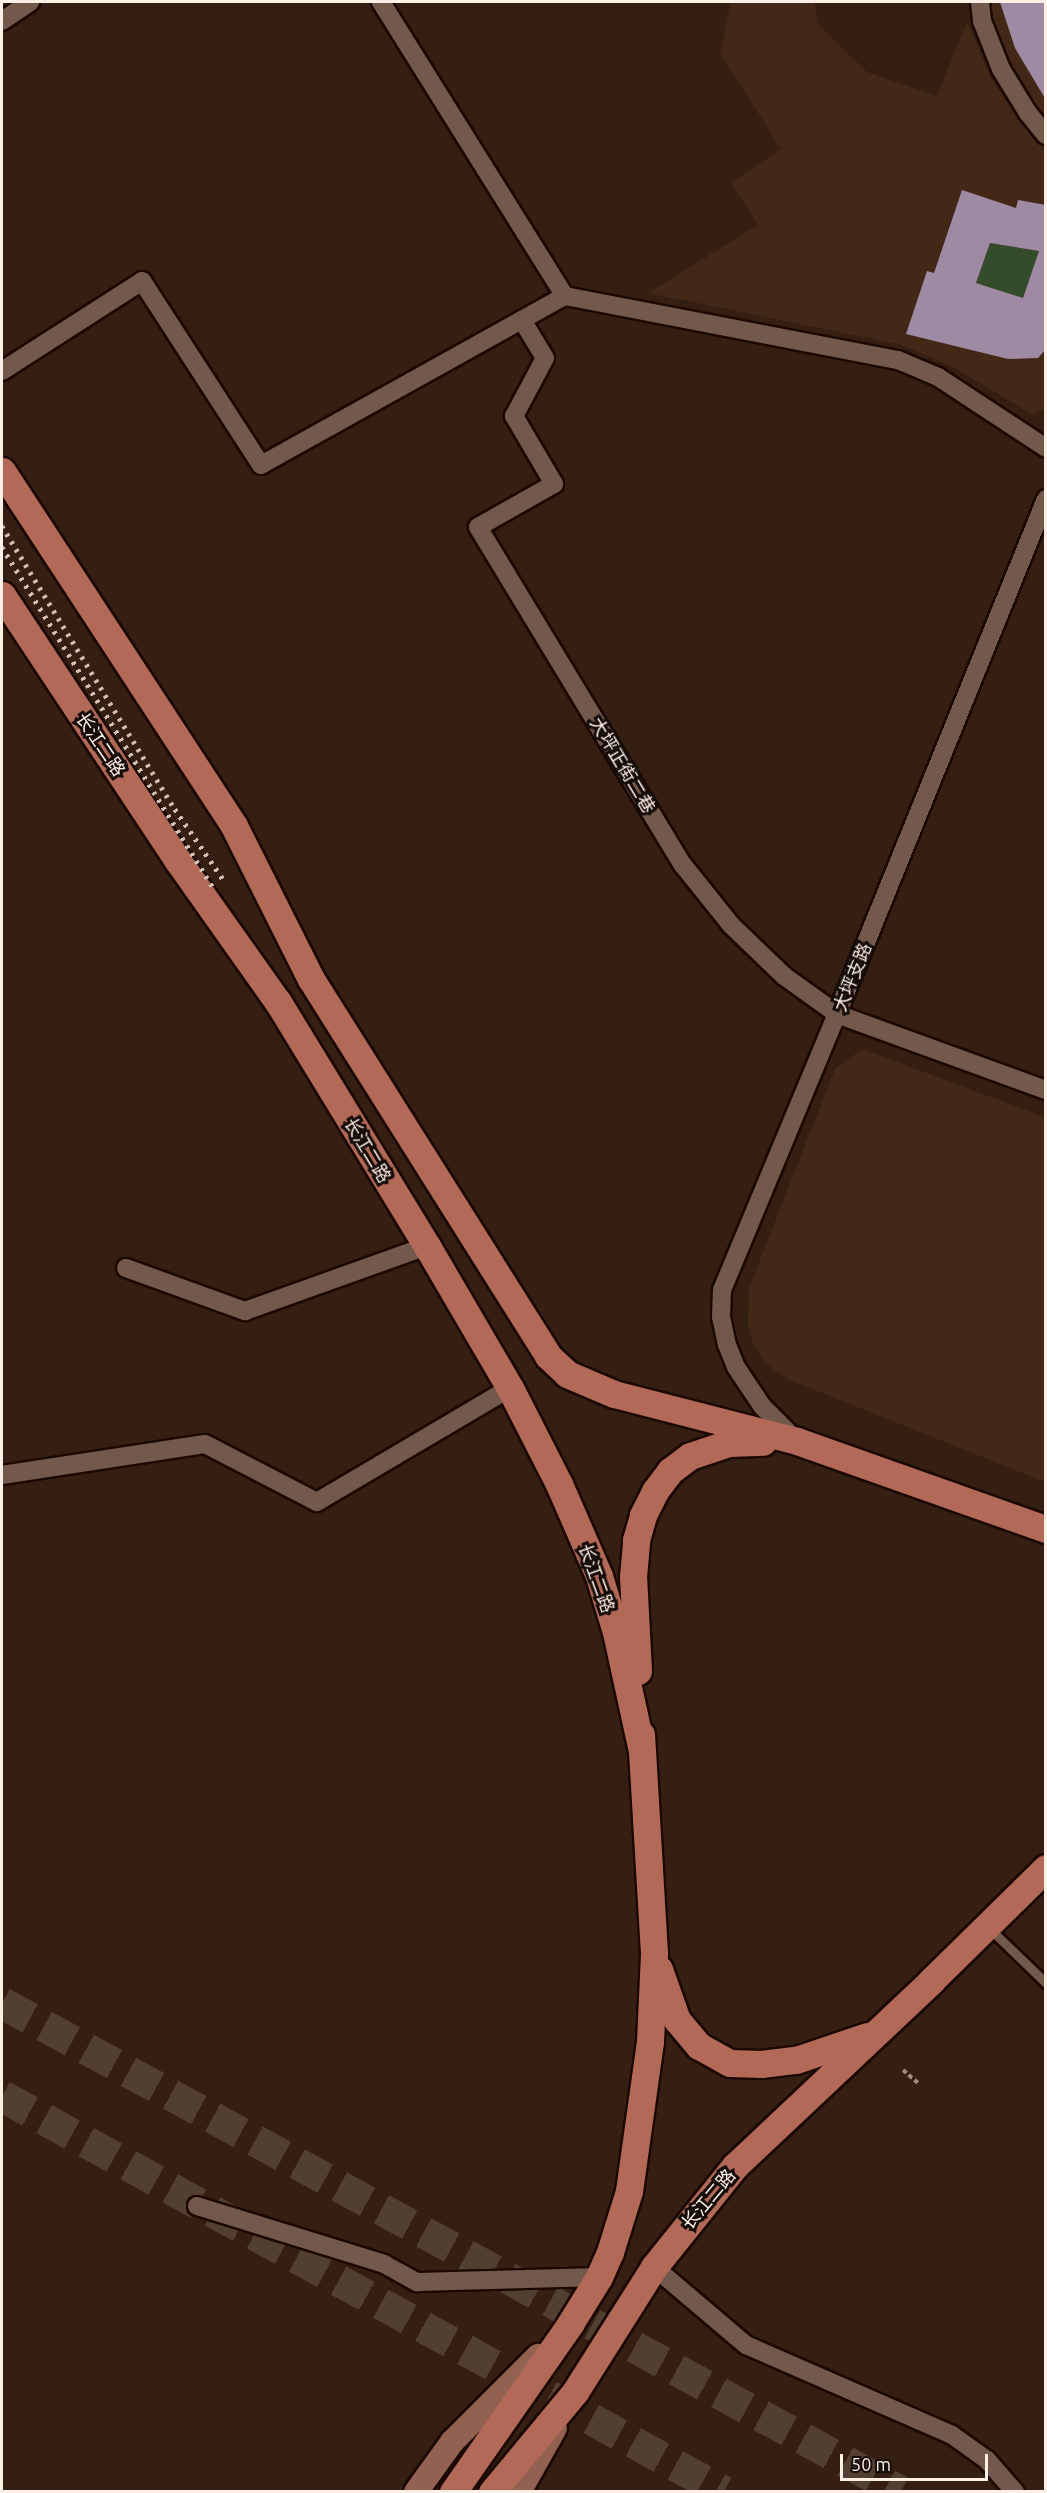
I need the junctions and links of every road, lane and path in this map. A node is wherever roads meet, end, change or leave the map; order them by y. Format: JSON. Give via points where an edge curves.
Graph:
{"nodes":[{"id":1,"x":30,"y":2,"type":"edge"},
{"id":2,"x":381,"y":2,"type":"edge"},
{"id":3,"x":966,"y":2,"type":"edge"},
{"id":4,"x":980,"y":2,"type":"edge"},
{"id":5,"x":2,"y":21,"type":"edge"},
{"id":6,"x":982,"y":21,"type":"junction"},
{"id":7,"x":1046,"y":135,"type":"edge"},
{"id":8,"x":565,"y":296,"type":"junction"},
{"id":9,"x":522,"y":320,"type":"junction"},
{"id":10,"x":2,"y":371,"type":"edge"},
{"id":11,"x":1046,"y":448,"type":"edge"},
{"id":12,"x":2,"y":471,"type":"edge"},
{"id":13,"x":1046,"y":499,"type":"edge"},
{"id":14,"x":2,"y":595,"type":"edge"},
{"id":15,"x":837,"y":1014,"type":"junction"},
{"id":16,"x":1046,"y":1090,"type":"edge"},
{"id":17,"x":427,"y":1246,"type":"junction"},
{"id":18,"x":126,"y":1268,"type":"dead end"},
{"id":19,"x":510,"y":1388,"type":"junction"},
{"id":20,"x":797,"y":1441,"type":"junction"},
{"id":21,"x":2,"y":1475,"type":"edge"},
{"id":22,"x":1046,"y":1529,"type":"edge"},
{"id":23,"x":642,"y":1751,"type":"junction"},
{"id":24,"x":1046,"y":1868,"type":"edge"},
{"id":25,"x":988,"y":1926,"type":"junction"},
{"id":26,"x":654,"y":1953,"type":"junction"},
{"id":27,"x":1046,"y":1983,"type":"edge"},
{"id":28,"x":874,"y":2033,"type":"junction"},
{"id":29,"x":903,"y":2070,"type":"dead end"},
{"id":30,"x":919,"y":2084,"type":"dead end"},
{"id":31,"x":197,"y":2206,"type":"dead end"},
{"id":32,"x":654,"y":2267,"type":"junction"},
{"id":33,"x":599,"y":2277,"type":"junction"},
{"id":34,"x":570,"y":2324,"type":"junction"},
{"id":35,"x":505,"y":2487,"type":"edge"},
{"id":36,"x":416,"y":2492,"type":"edge"},
{"id":37,"x":453,"y":2492,"type":"edge"},
{"id":38,"x":1015,"y":2492,"type":"edge"}],
"edges":[{"from":1,"to":5,"type":"street"},
{"from":2,"to":8,"type":"street"},
{"from":3,"to":6,"type":"street"},
{"from":4,"to":6,"type":"street"},
{"from":6,"to":7,"type":"street","via":[[1002,69]]},
{"from":8,"to":9,"type":"street"},
{"from":8,"to":11,"type":"street","via":[[898,360],[938,377]]},
{"from":9,"to":10,"type":"street","via":[[261,465],[142,281]]},
{"from":9,"to":15,"type":"street","name":"大坪正街二巷","via":[[545,358],[514,416],[554,484],[478,527],[683,865],[731,925],[784,976]]},
{"from":12,"to":20,"type":"main road","name":"长江二路","via":[[234,826],[311,979],[548,1356],[567,1374],[606,1392]]},
{"from":13,"to":15,"type":"street","name":"大坪支路"},
{"from":14,"to":17,"type":"main road","name":"长江二路","via":[[178,861],[278,1002]]},
{"from":15,"to":16,"type":"street","name":"大坪正街二巷"},
{"from":15,"to":20,"type":"street","name":"大坪支路","via":[[722,1290],[721,1317],[736,1367],[762,1406]]},
{"from":17,"to":18,"type":"street","via":[[245,1311]]},
{"from":17,"to":19,"type":"main road","name":"长江二路"},
{"from":19,"to":21,"type":"street","via":[[316,1502],[205,1444]]},
{"from":19,"to":23,"type":"main road","name":"长江二路","via":[[559,1484],[599,1576],[616,1632]]},
{"from":20,"to":22,"type":"main road","name":"长江二路"},
{"from":20,"to":23,"type":"main road","name":"长江二路","via":[[729,1443],[708,1448],[670,1471],[655,1491],[636,1540],[633,1577]]},
{"from":23,"to":26,"type":"main road","name":"长江二路"},
{"from":24,"to":25,"type":"main road","name":"长江二路"},
{"from":25,"to":27,"type":"lane"},
{"from":25,"to":28,"type":"main road","name":"长江二路"},
{"from":26,"to":28,"type":"main road","name":"长江二路","via":[[676,2020],[699,2046],[730,2063],[796,2060]]},
{"from":26,"to":33,"type":"main road","name":"长江二路","via":[[650,2042],[629,2191]]},
{"from":28,"to":32,"type":"main road","name":"长江二路","via":[[735,2166]]},
{"from":29,"to":30,"type":"path"},
{"from":31,"to":33,"type":"street","via":[[384,2264],[417,2282]]},
{"from":32,"to":35,"type":"main road","name":"长江二路","via":[[575,2392]]},
{"from":32,"to":38,"type":"street","via":[[746,2345],[952,2435],[987,2460]]},
{"from":33,"to":34,"type":"main road","name":"长江二路"},
{"from":34,"to":36,"type":"street","name":"长江二路","via":[[452,2442]]},
{"from":34,"to":37,"type":"main road","name":"长江二路"}]}
